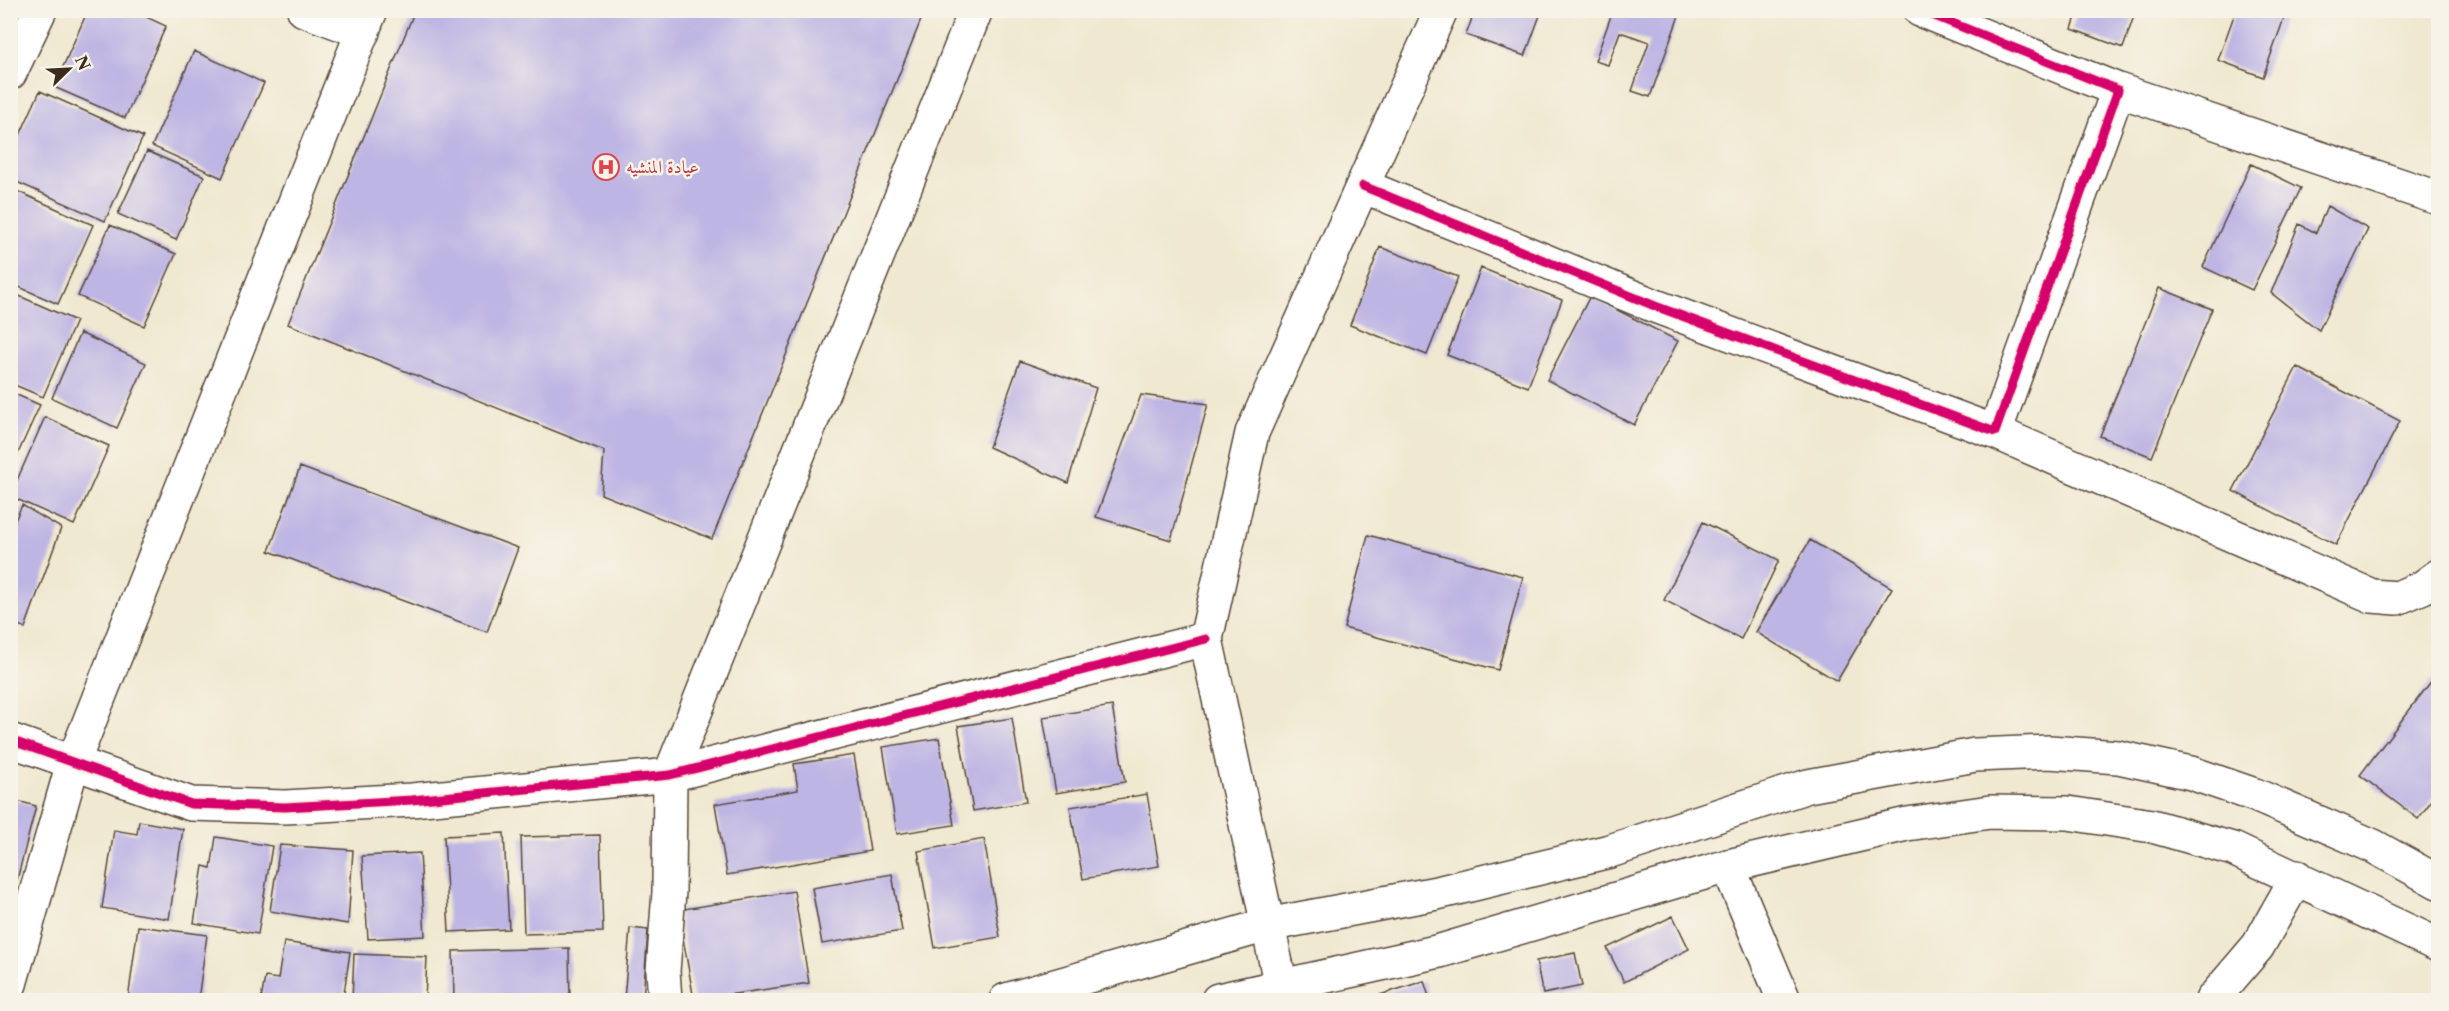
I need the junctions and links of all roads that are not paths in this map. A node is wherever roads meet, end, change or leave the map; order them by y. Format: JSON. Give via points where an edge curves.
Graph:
{"nodes":[{"id":1,"x":40,"y":10,"type":"edge"},
{"id":2,"x":304,"y":10,"type":"edge"},
{"id":3,"x":976,"y":10,"type":"edge"},
{"id":4,"x":1440,"y":10,"type":"edge"},
{"id":5,"x":1920,"y":10,"type":"edge"},
{"id":6,"x":367,"y":21,"type":"edge"},
{"id":7,"x":10,"y":73,"type":"edge"},
{"id":8,"x":2118,"y":90,"type":"junction"},
{"id":9,"x":1363,"y":186,"type":"junction"},
{"id":10,"x":2439,"y":198,"type":"edge"},
{"id":11,"x":1995,"y":432,"type":"junction"},
{"id":12,"x":2439,"y":576,"type":"edge"},
{"id":13,"x":1206,"y":639,"type":"junction"},
{"id":14,"x":10,"y":741,"type":"edge"},
{"id":15,"x":74,"y":763,"type":"junction"},
{"id":16,"x":670,"y":775,"type":"junction"},
{"id":17,"x":1728,"y":866,"type":"junction"},
{"id":18,"x":2297,"y":877,"type":"junction"},
{"id":19,"x":2439,"y":882,"type":"edge"},
{"id":20,"x":1267,"y":926,"type":"junction"},
{"id":21,"x":2439,"y":945,"type":"edge"},
{"id":22,"x":10,"y":984,"type":"edge"},
{"id":23,"x":1282,"y":994,"type":"edge"},
{"id":24,"x":664,"y":1000,"type":"edge"},
{"id":25,"x":1006,"y":1000,"type":"edge"},
{"id":26,"x":1218,"y":1000,"type":"edge"},
{"id":27,"x":1784,"y":1000,"type":"edge"},
{"id":28,"x":2212,"y":1000,"type":"edge"}],
"edges":[{"from":1,"to":7,"type":"street"},
{"from":2,"to":6,"type":"street"},
{"from":3,"to":16,"type":"street"},
{"from":4,"to":9,"type":"street"},
{"from":5,"to":8,"type":"street"},
{"from":6,"to":15,"type":"street"},
{"from":8,"to":10,"type":"street"},
{"from":8,"to":11,"type":"street"},
{"from":9,"to":11,"type":"street","via":[[1655,306]]},
{"from":9,"to":13,"type":"street","via":[[1252,433]]},
{"from":11,"to":12,"type":"street","via":[[2372,596],[2397,598]]},
{"from":13,"to":16,"type":"street"},
{"from":13,"to":20,"type":"street"},
{"from":14,"to":15,"type":"street"},
{"from":15,"to":16,"type":"street","via":[[191,804],[285,807],[411,800]]},
{"from":15,"to":22,"type":"street"},
{"from":16,"to":24,"type":"street"},
{"from":17,"to":18,"type":"street","via":[[1907,824],[1990,812],[2068,813],[2152,826],[2233,849]]},
{"from":17,"to":23,"type":"street"},
{"from":17,"to":27,"type":"street"},
{"from":18,"to":21,"type":"street"},
{"from":18,"to":28,"type":"street","via":[[2258,946]]},
{"from":19,"to":20,"type":"street","via":[[2373,846],[2255,795],[2191,773],[2118,757],[2049,752],[1975,755],[1808,786],[1610,851],[1437,893]]},
{"from":20,"to":23,"type":"street"},
{"from":20,"to":25,"type":"street"},
{"from":23,"to":26,"type":"street"}]}
